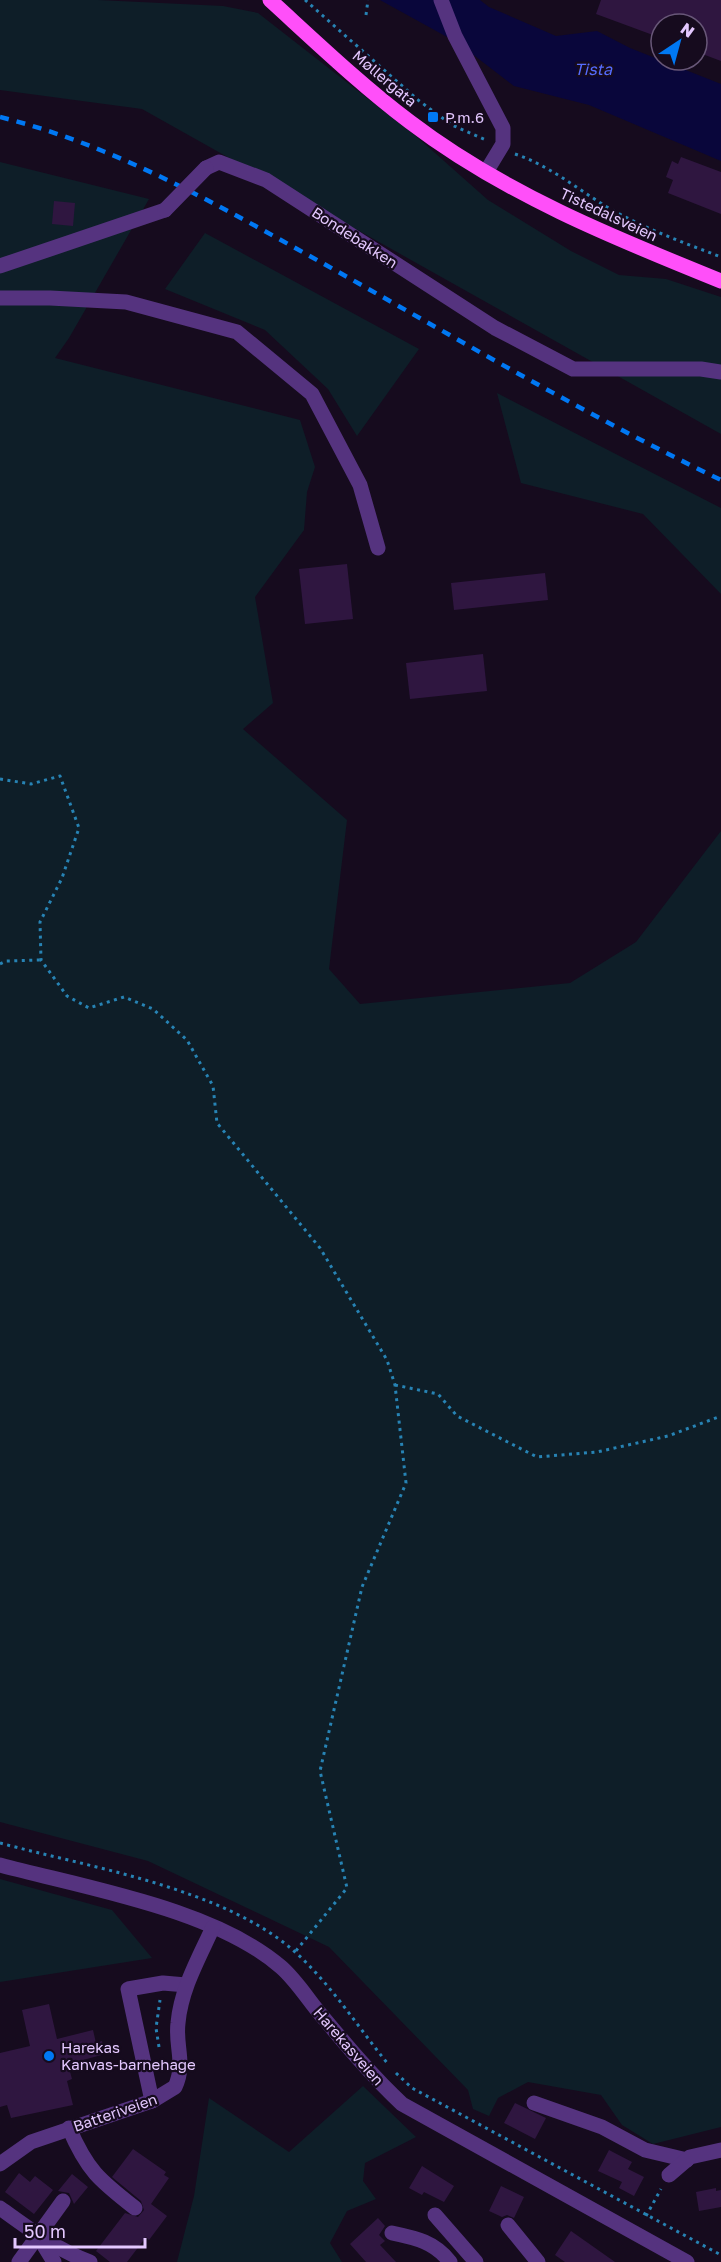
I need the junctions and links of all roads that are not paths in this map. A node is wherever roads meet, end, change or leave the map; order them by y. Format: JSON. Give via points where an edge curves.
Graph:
{"nodes":[{"id":1,"x":270,"y":0,"type":"edge"},
{"id":2,"x":441,"y":0,"type":"edge"},
{"id":3,"x":486,"y":172,"type":"junction"},
{"id":4,"x":0,"y":266,"type":"edge"},
{"id":5,"x":721,"y":281,"type":"edge"},
{"id":6,"x":0,"y":298,"type":"edge"},
{"id":7,"x":721,"y":372,"type":"edge"},
{"id":8,"x":378,"y":548,"type":"dead end"},
{"id":9,"x":0,"y":1865,"type":"edge"},
{"id":10,"x":213,"y":1927,"type":"junction"},
{"id":11,"x":186,"y":1985,"type":"junction"},
{"id":12,"x":152,"y":2101,"type":"junction"},
{"id":13,"x":534,"y":2103,"type":"dead end"},
{"id":14,"x":69,"y":2128,"type":"junction"},
{"id":15,"x":721,"y":2150,"type":"edge"},
{"id":16,"x":687,"y":2160,"type":"junction"},
{"id":17,"x":0,"y":2164,"type":"edge"},
{"id":18,"x":669,"y":2175,"type":"road end"},
{"id":19,"x":63,"y":2201,"type":"dead end"},
{"id":20,"x":0,"y":2208,"type":"edge"},
{"id":21,"x":135,"y":2208,"type":"dead end"},
{"id":22,"x":435,"y":2215,"type":"dead end"},
{"id":23,"x":508,"y":2225,"type":"dead end"},
{"id":24,"x":392,"y":2233,"type":"dead end"},
{"id":25,"x":39,"y":2236,"type":"junction"},
{"id":26,"x":19,"y":2262,"type":"edge"},
{"id":27,"x":54,"y":2262,"type":"edge"},
{"id":28,"x":90,"y":2262,"type":"edge"},
{"id":29,"x":450,"y":2262,"type":"edge"},
{"id":30,"x":476,"y":2262,"type":"edge"},
{"id":31,"x":538,"y":2262,"type":"edge"},
{"id":32,"x":687,"y":2262,"type":"edge"}],
"edges":[{"from":1,"to":3,"type":"main road","name":"Møllergata","via":[[411,123]]},
{"from":2,"to":3,"type":"street","via":[[455,36],[503,128],[501,148]]},
{"from":3,"to":5,"type":"main road","name":"Tistedalsveien","via":[[567,214]]},
{"from":4,"to":7,"type":"street","name":"Bondebakken","bridge":true,"via":[[165,210],[206,168],[219,162],[266,180],[495,328],[573,369]]},
{"from":6,"to":8,"type":"street","via":[[126,302],[237,332],[312,394],[360,485]]},
{"from":9,"to":10,"type":"street","name":"Harekasveien","via":[[166,1909]]},
{"from":10,"to":11,"type":"street","name":"Batteriveien"},
{"from":10,"to":32,"type":"street","name":"Harekasveien","via":[[257,1948],[283,1969],[368,2071],[402,2104]]},
{"from":11,"to":12,"type":"street","name":"Batteriveien","via":[[177,2026],[180,2076],[175,2087]]},
{"from":11,"to":12,"type":"street","via":[[163,1983],[128,1989]]},
{"from":12,"to":14,"type":"street","name":"Batteriveien"},
{"from":13,"to":16,"type":"street","via":[[603,2127],[645,2150]]},
{"from":14,"to":17,"type":"street","name":"Batteriveien","via":[[31,2142]]},
{"from":14,"to":21,"type":"street","via":[[82,2158],[98,2179]]},
{"from":15,"to":16,"type":"street"},
{"from":16,"to":18,"type":"street"},
{"from":19,"to":25,"type":"street"},
{"from":20,"to":25,"type":"street"},
{"from":22,"to":30,"type":"street"},
{"from":23,"to":31,"type":"street"},
{"from":24,"to":29,"type":"street","via":[[421,2239],[440,2249]]},
{"from":25,"to":26,"type":"street"},
{"from":25,"to":27,"type":"street"},
{"from":25,"to":28,"type":"street"}]}
